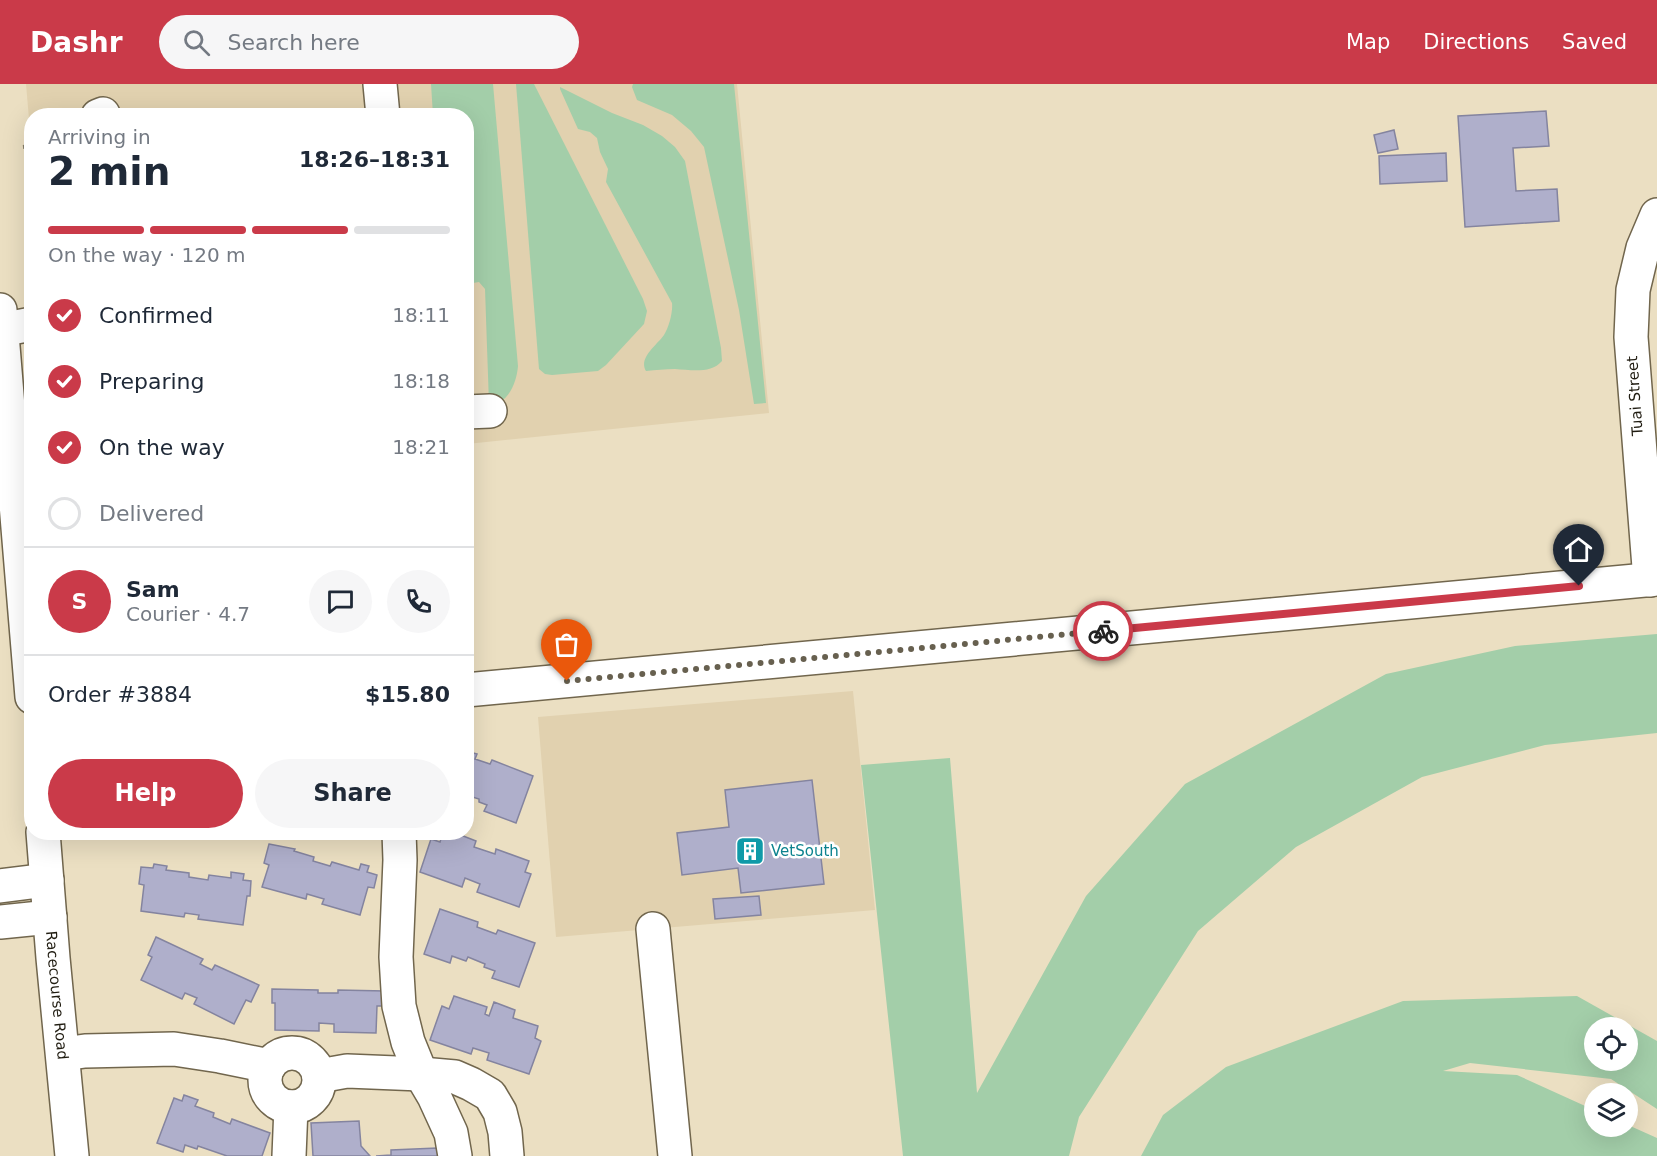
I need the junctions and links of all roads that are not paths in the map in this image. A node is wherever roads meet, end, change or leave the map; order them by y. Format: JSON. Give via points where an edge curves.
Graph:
{"nodes":[{"id":1,"x":380,"y":84,"type":"edge"},
{"id":2,"x":382,"y":108,"type":"edge"},
{"id":3,"x":1657,"y":215,"type":"edge"},
{"id":4,"x":8,"y":324,"type":"edge"},
{"id":5,"x":24,"y":572,"type":"edge"},
{"id":6,"x":1653,"y":579,"type":"edge"},
{"id":7,"x":474,"y":689,"type":"edge"},
{"id":8,"x":44,"y":840,"type":"edge"},
{"id":9,"x":399,"y":840,"type":"edge"},
{"id":10,"x":47,"y":880,"type":"junction"},
{"id":11,"x":0,"y":886,"type":"edge"},
{"id":12,"x":50,"y":917,"type":"junction"},
{"id":13,"x":0,"y":922,"type":"edge"},
{"id":14,"x":653,"y":930,"type":"dead end"},
{"id":15,"x":63,"y":1054,"type":"junction"},
{"id":16,"x":269,"y":1066,"type":"junction"},
{"id":17,"x":421,"y":1074,"type":"junction"},
{"id":18,"x":319,"y":1076,"type":"junction"},
{"id":19,"x":291,"y":1107,"type":"junction"},
{"id":20,"x":72,"y":1156,"type":"edge"},
{"id":21,"x":289,"y":1156,"type":"edge"},
{"id":22,"x":455,"y":1156,"type":"edge"},
{"id":23,"x":507,"y":1156,"type":"edge"},
{"id":24,"x":675,"y":1156,"type":"edge"}],
"edges":[{"from":1,"to":2,"type":"street"},
{"from":3,"to":6,"type":"street","name":"Tuai Street","via":[[1643,248],[1633,290],[1631,337]]},
{"from":4,"to":5,"type":"street"},
{"from":6,"to":7,"type":"street"},
{"from":8,"to":10,"type":"street","name":"Racecourse Road"},
{"from":9,"to":17,"type":"street","via":[[396,957],[399,1005]]},
{"from":10,"to":11,"type":"street"},
{"from":10,"to":12,"type":"street","name":"Racecourse Road"},
{"from":12,"to":13,"type":"street"},
{"from":12,"to":15,"type":"street","name":"Racecourse Road"},
{"from":14,"to":24,"type":"street"},
{"from":15,"to":16,"type":"street","via":[[174,1048]]},
{"from":15,"to":20,"type":"street","name":"Racecourse Road"},
{"from":16,"to":18,"type":"street","via":[[274,1059],[295,1053],[313,1063]]},
{"from":16,"to":19,"type":"street","via":[[266,1089],[273,1100]]},
{"from":17,"to":18,"type":"street","via":[[347,1071]]},
{"from":17,"to":22,"type":"street","via":[[451,1133]]},
{"from":17,"to":23,"type":"street","via":[[454,1077],[490,1095],[500,1112]]},
{"from":18,"to":19,"type":"street","via":[[315,1095],[299,1107]]},
{"from":19,"to":21,"type":"street"}]}
